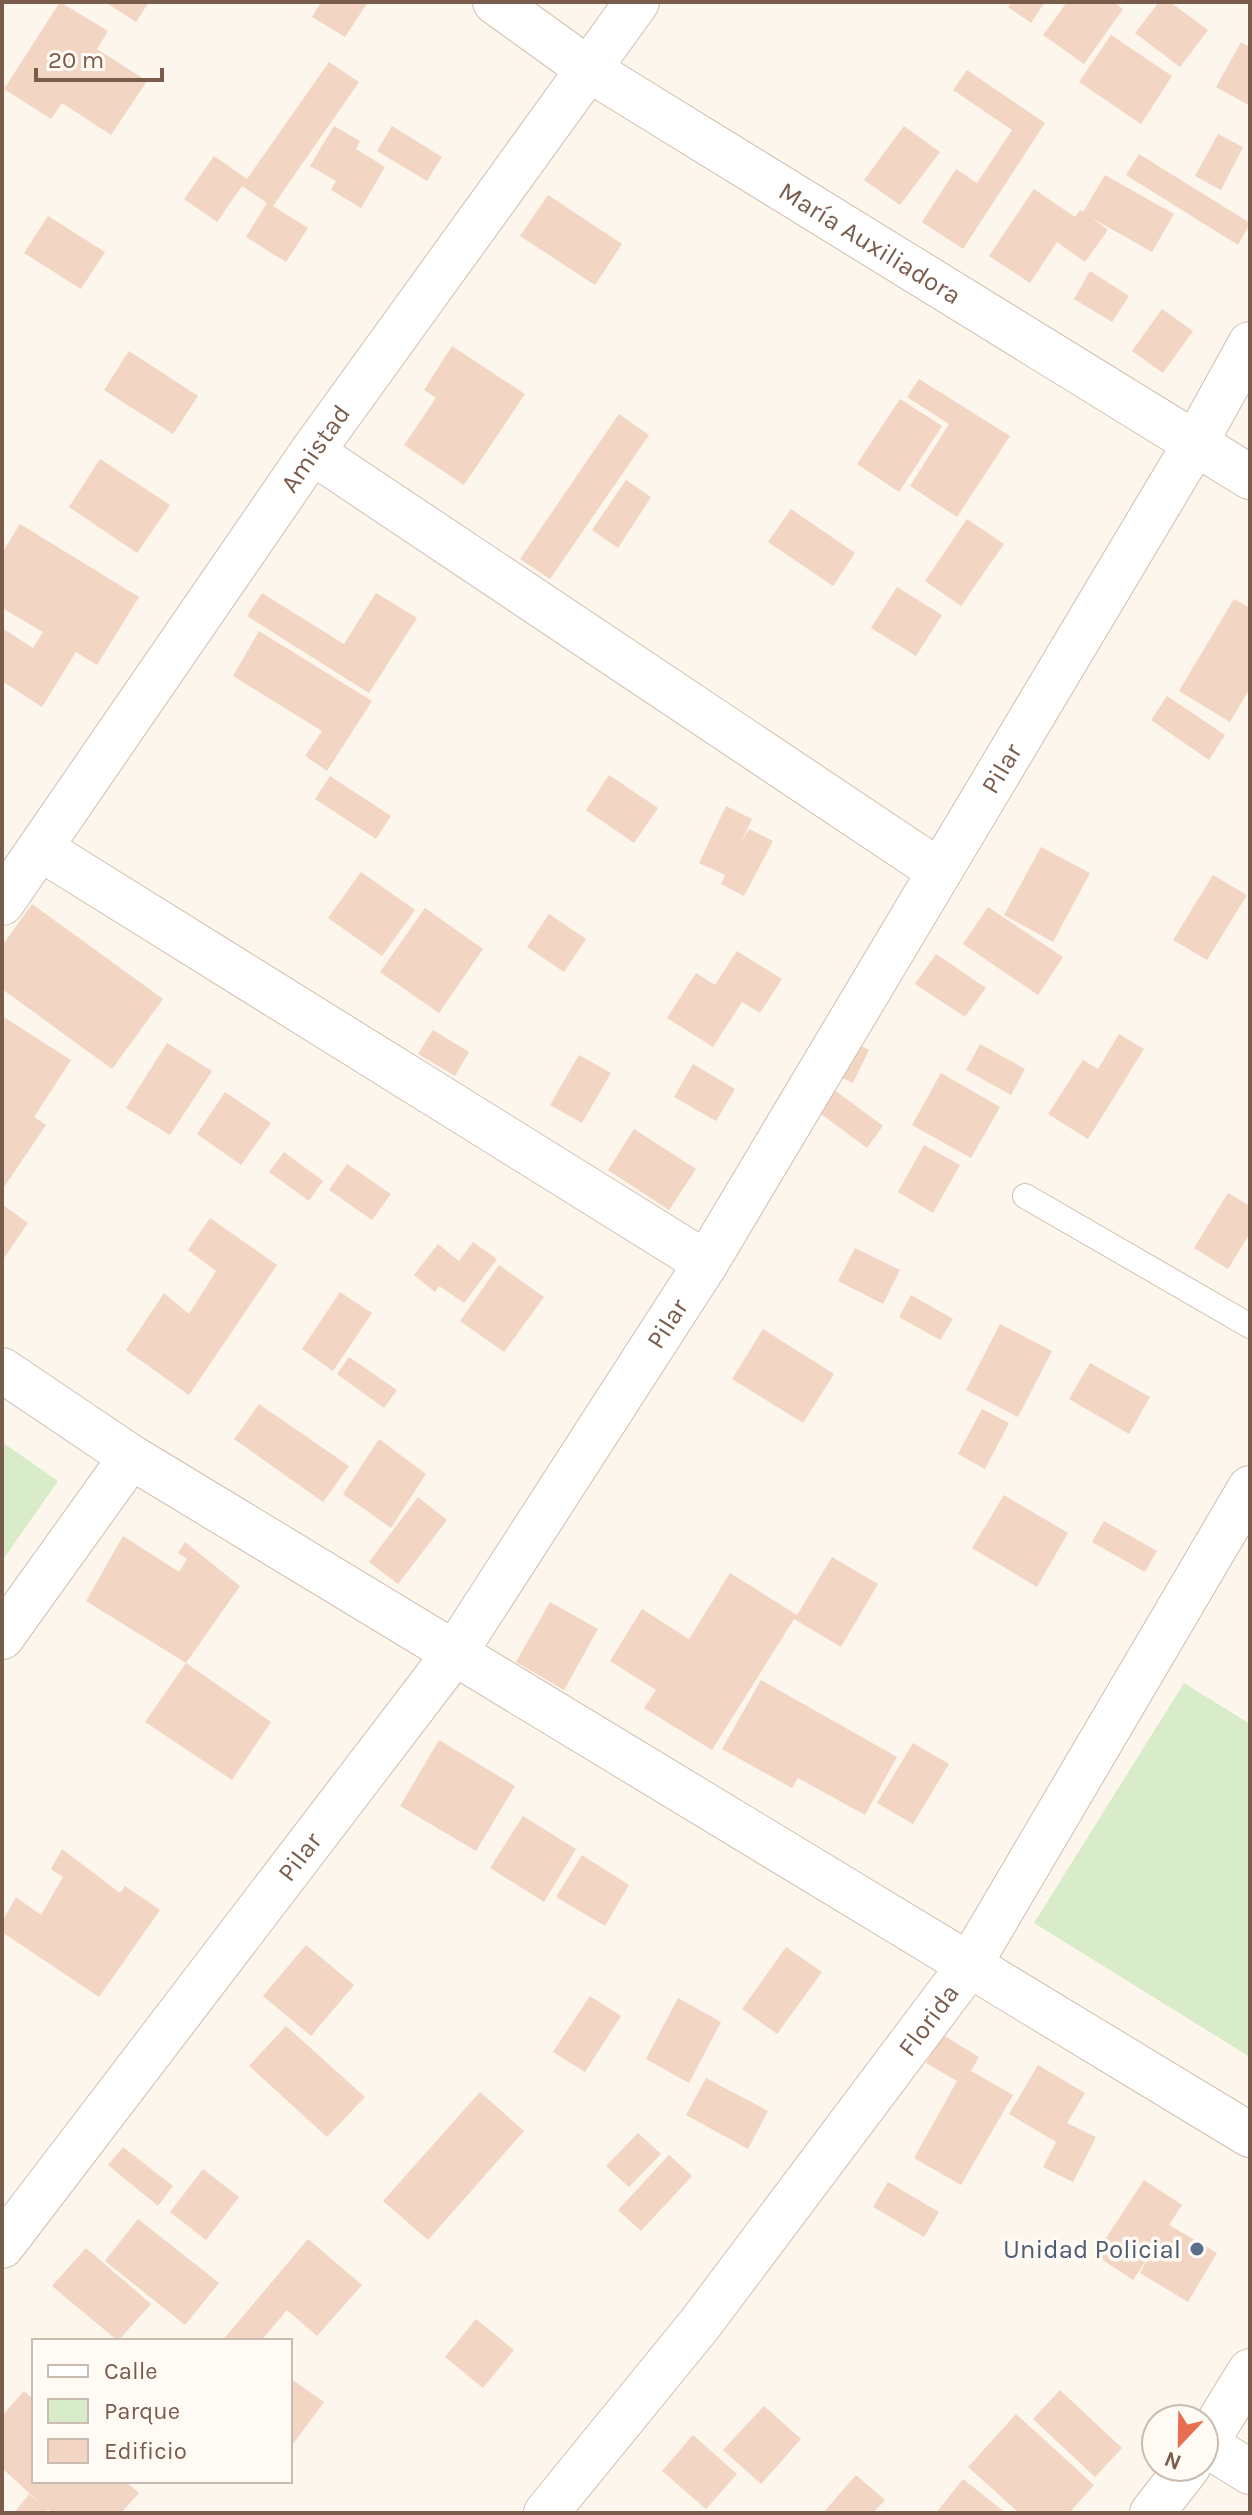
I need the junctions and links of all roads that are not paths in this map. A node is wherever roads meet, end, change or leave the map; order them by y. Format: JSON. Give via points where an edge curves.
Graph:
{"nodes":[{"id":1,"x":495,"y":2,"type":"edge"},
{"id":2,"x":637,"y":2,"type":"edge"},
{"id":3,"x":588,"y":69,"type":"junction"},
{"id":4,"x":1250,"y":344,"type":"edge"},
{"id":5,"x":1196,"y":442,"type":"junction"},
{"id":6,"x":312,"y":452,"type":"junction"},
{"id":7,"x":1250,"y":477,"type":"edge"},
{"id":8,"x":41,"y":849,"type":"junction"},
{"id":9,"x":939,"y":871,"type":"junction"},
{"id":10,"x":2,"y":903,"type":"edge"},
{"id":11,"x":1025,"y":1196,"type":"dead end"},
{"id":12,"x":706,"y":1263,"type":"junction"},
{"id":13,"x":1250,"y":1326,"type":"edge"},
{"id":14,"x":2,"y":1370,"type":"edge"},
{"id":15,"x":131,"y":1457,"type":"junction"},
{"id":16,"x":1250,"y":1488,"type":"edge"},
{"id":17,"x":2,"y":1637,"type":"edge"},
{"id":18,"x":454,"y":1654,"type":"junction"},
{"id":19,"x":968,"y":1967,"type":"junction"},
{"id":20,"x":1250,"y":2135,"type":"edge"},
{"id":21,"x":15,"y":2203,"type":"edge"},
{"id":22,"x":2,"y":2246,"type":"edge"},
{"id":23,"x":1250,"y":2371,"type":"edge"},
{"id":24,"x":1220,"y":2419,"type":"edge"},
{"id":25,"x":1220,"y":2460,"type":"edge"},
{"id":26,"x":1250,"y":2472,"type":"edge"},
{"id":27,"x":1175,"y":2483,"type":"edge"},
{"id":28,"x":546,"y":2513,"type":"edge"},
{"id":29,"x":1152,"y":2513,"type":"edge"}],
"edges":[{"from":1,"to":3,"type":"street","name":"María Auxiliadora"},
{"from":2,"to":3,"type":"street","name":"Amistad"},
{"from":3,"to":5,"type":"street","name":"María Auxiliadora"},
{"from":3,"to":6,"type":"street","name":"Amistad"},
{"from":4,"to":5,"type":"street","name":"Pilar"},
{"from":5,"to":7,"type":"street","name":"María Auxiliadora"},
{"from":5,"to":9,"type":"street","name":"Pilar"},
{"from":6,"to":8,"type":"street","name":"Amistad"},
{"from":6,"to":9,"type":"street"},
{"from":8,"to":10,"type":"street","name":"Amistad"},
{"from":8,"to":12,"type":"street"},
{"from":9,"to":12,"type":"street","name":"Pilar"},
{"from":11,"to":13,"type":"lane"},
{"from":12,"to":18,"type":"street","name":"Pilar"},
{"from":14,"to":15,"type":"street"},
{"from":15,"to":17,"type":"street"},
{"from":15,"to":18,"type":"street"},
{"from":16,"to":19,"type":"street","name":"Florida"},
{"from":18,"to":19,"type":"street"},
{"from":18,"to":21,"type":"street","name":"Pilar"},
{"from":19,"to":20,"type":"street"},
{"from":19,"to":28,"type":"street","name":"Florida","via":[[700,2324]]},
{"from":21,"to":22,"type":"street","name":"Pilar"},
{"from":23,"to":24,"type":"street"},
{"from":25,"to":26,"type":"street"},
{"from":27,"to":29,"type":"street"}]}
